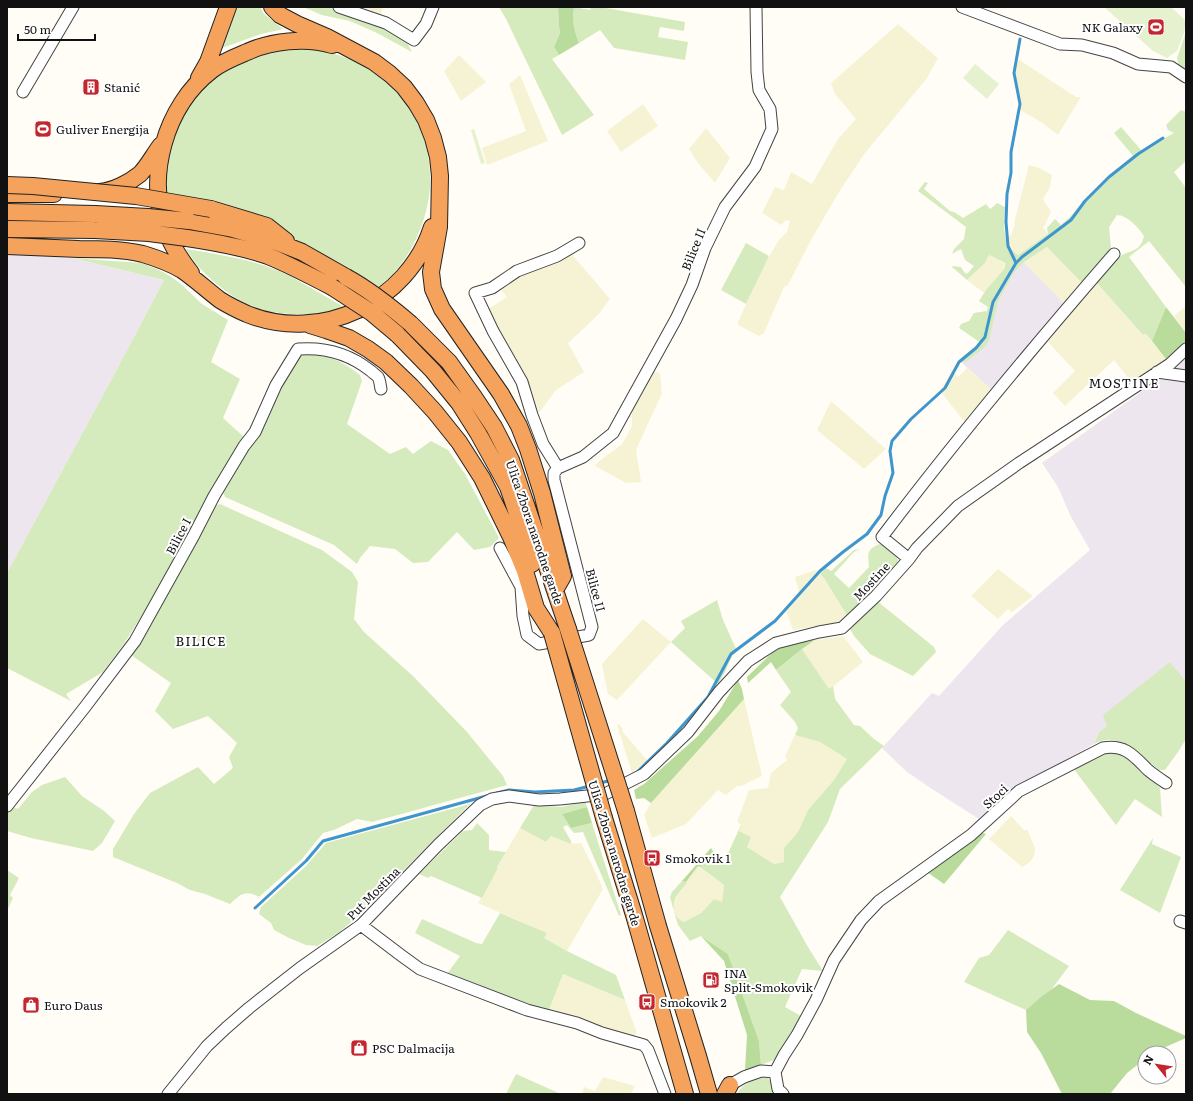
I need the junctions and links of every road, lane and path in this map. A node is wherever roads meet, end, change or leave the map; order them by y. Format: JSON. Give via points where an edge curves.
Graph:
{"nodes":[{"id":1,"x":73,"y":7,"type":"edge"},
{"id":2,"x":228,"y":7,"type":"edge"},
{"id":3,"x":272,"y":7,"type":"edge"},
{"id":4,"x":339,"y":7,"type":"edge"},
{"id":5,"x":433,"y":7,"type":"edge"},
{"id":6,"x":756,"y":7,"type":"edge"},
{"id":7,"x":962,"y":7,"type":"edge"},
{"id":8,"x":357,"y":53,"type":"junction"},
{"id":9,"x":1186,"y":76,"type":"edge"},
{"id":10,"x":195,"y":87,"type":"junction"},
{"id":11,"x":23,"y":92,"type":"dead end"},
{"id":12,"x":164,"y":143,"type":"junction"},
{"id":13,"x":7,"y":185,"type":"edge"},
{"id":14,"x":7,"y":194,"type":"edge"},
{"id":15,"x":439,"y":196,"type":"junction"},
{"id":16,"x":7,"y":212,"type":"edge"},
{"id":17,"x":7,"y":229,"type":"edge"},
{"id":18,"x":579,"y":243,"type":"dead end"},
{"id":19,"x":7,"y":246,"type":"edge"},
{"id":20,"x":302,"y":252,"type":"junction"},
{"id":21,"x":1114,"y":254,"type":"dead end"},
{"id":22,"x":198,"y":282,"type":"junction"},
{"id":23,"x":305,"y":324,"type":"junction"},
{"id":24,"x":1186,"y":349,"type":"edge"},
{"id":25,"x":1157,"y":372,"type":"junction"},
{"id":26,"x":1186,"y":376,"type":"edge"},
{"id":27,"x":381,"y":389,"type":"dead end"},
{"id":28,"x":535,"y":447,"type":"junction"},
{"id":29,"x":558,"y":468,"type":"junction"},
{"id":30,"x":500,"y":548,"type":"dead end"},
{"id":31,"x":909,"y":559,"type":"junction"},
{"id":32,"x":555,"y":590,"type":"junction"},
{"id":33,"x":552,"y":633,"type":"junction"},
{"id":34,"x":1166,"y":783,"type":"dead end"},
{"id":35,"x":605,"y":794,"type":"joint"},
{"id":36,"x":7,"y":806,"type":"edge"},
{"id":37,"x":361,"y":925,"type":"junction"},
{"id":38,"x":775,"y":1072,"type":"junction"},
{"id":39,"x":728,"y":1090,"type":"edge"},
{"id":40,"x":168,"y":1094,"type":"edge"},
{"id":41,"x":665,"y":1094,"type":"edge"},
{"id":42,"x":685,"y":1094,"type":"edge"},
{"id":43,"x":709,"y":1094,"type":"edge"},
{"id":44,"x":783,"y":1094,"type":"edge"}],
"edges":[{"from":1,"to":11,"type":"street"},
{"from":2,"to":10,"type":"highway","via":[[208,62]]},
{"from":3,"to":8,"type":"highway","via":[[280,15]]},
{"from":4,"to":5,"type":"street","via":[[386,23],[414,40],[426,24]]},
{"from":6,"to":29,"type":"street","name":"Bilice II","via":[[759,90],[770,109],[772,129],[755,167],[725,207],[676,319],[613,433],[583,457]]},
{"from":7,"to":9,"type":"street","via":[[1060,44],[1082,45],[1138,64],[1171,68]]},
{"from":8,"to":10,"type":"highway","via":[[325,43],[292,41],[259,47],[211,70]]},
{"from":8,"to":15,"type":"highway","via":[[374,62],[404,87],[426,120],[438,157]]},
{"from":10,"to":12,"type":"highway","via":[[172,120]]},
{"from":12,"to":14,"type":"highway","via":[[139,174],[107,192]]},
{"from":12,"to":22,"type":"highway","via":[[158,172],[159,202],[166,231],[176,252]]},
{"from":13,"to":20,"type":"highway","bridge":true,"via":[[136,196],[212,209],[267,226]]},
{"from":15,"to":23,"type":"highway","via":[[430,235],[421,253],[396,285],[363,308],[344,316]]},
{"from":15,"to":28,"type":"highway","via":[[439,226],[431,272],[433,289],[442,309]]},
{"from":16,"to":20,"type":"highway","name":"Ulica Zbora narodne garde","bridge":true,"via":[[95,214],[189,221],[233,229]]},
{"from":17,"to":33,"type":"highway","name":"Ulica Zbora narodne garde","bridge":true,"via":[[149,233],[228,245],[267,256],[295,268],[332,287],[372,313],[397,334],[433,371],[459,403],[496,464],[508,487],[520,522]]},
{"from":18,"to":28,"type":"street","via":[[557,256],[517,271],[492,288],[475,293],[522,382],[532,415]]},
{"from":19,"to":22,"type":"highway","via":[[118,250],[136,253],[166,262]]},
{"from":20,"to":32,"type":"highway","name":"Ulica Zbora narodne garde","bridge":true,"via":[[360,284],[383,301],[412,324],[449,362],[494,426],[511,460]]},
{"from":21,"to":31,"type":"street","via":[[971,423],[882,537]]},
{"from":22,"to":23,"type":"highway","via":[[221,300],[247,314],[275,322]]},
{"from":23,"to":33,"type":"highway","via":[[349,338],[368,349],[386,362],[440,418],[467,453],[482,478],[520,556],[536,608]]},
{"from":24,"to":25,"type":"street","name":"Mostine"},
{"from":25,"to":26,"type":"street"},
{"from":25,"to":31,"type":"street","name":"Mostine","via":[[958,506]]},
{"from":27,"to":36,"type":"street","name":"Bilice I","via":[[378,377],[346,356],[312,348],[298,349],[276,385],[255,432],[214,496],[135,641]]},
{"from":28,"to":29,"type":"street"},
{"from":28,"to":32,"type":"highway","via":[[542,493],[563,576]]},
{"from":29,"to":30,"type":"street","name":"Bilice II","via":[[554,473],[554,480],[592,627],[589,635],[539,644],[527,635],[521,587]]},
{"from":31,"to":35,"type":"street","name":"Mostine","via":[[876,596],[842,628],[776,643],[748,660],[688,732],[644,774]]},
{"from":32,"to":43,"type":"highway","name":"Ulica Zbora narodne garde","bridge":true,"via":[[626,812]]},
{"from":33,"to":42,"type":"highway","name":"Ulica Zbora narodne garde","bridge":true},
{"from":34,"to":38,"type":"street","name":"Stoci","via":[[1127,751],[1109,747],[1019,791],[971,835],[879,901],[856,926],[834,960],[816,1000]]},
{"from":35,"to":37,"type":"street","name":"Put Mostina","via":[[539,800],[509,796],[492,799],[480,805]]},
{"from":37,"to":40,"type":"street","name":"Put Mostina","via":[[300,968],[226,1028],[207,1046]]},
{"from":37,"to":41,"type":"street","via":[[420,969],[527,1010],[578,1023],[644,1045]]},
{"from":38,"to":39,"type":"street","via":[[761,1071],[744,1077]]},
{"from":38,"to":44,"type":"street","via":[[778,1089]]}]}
